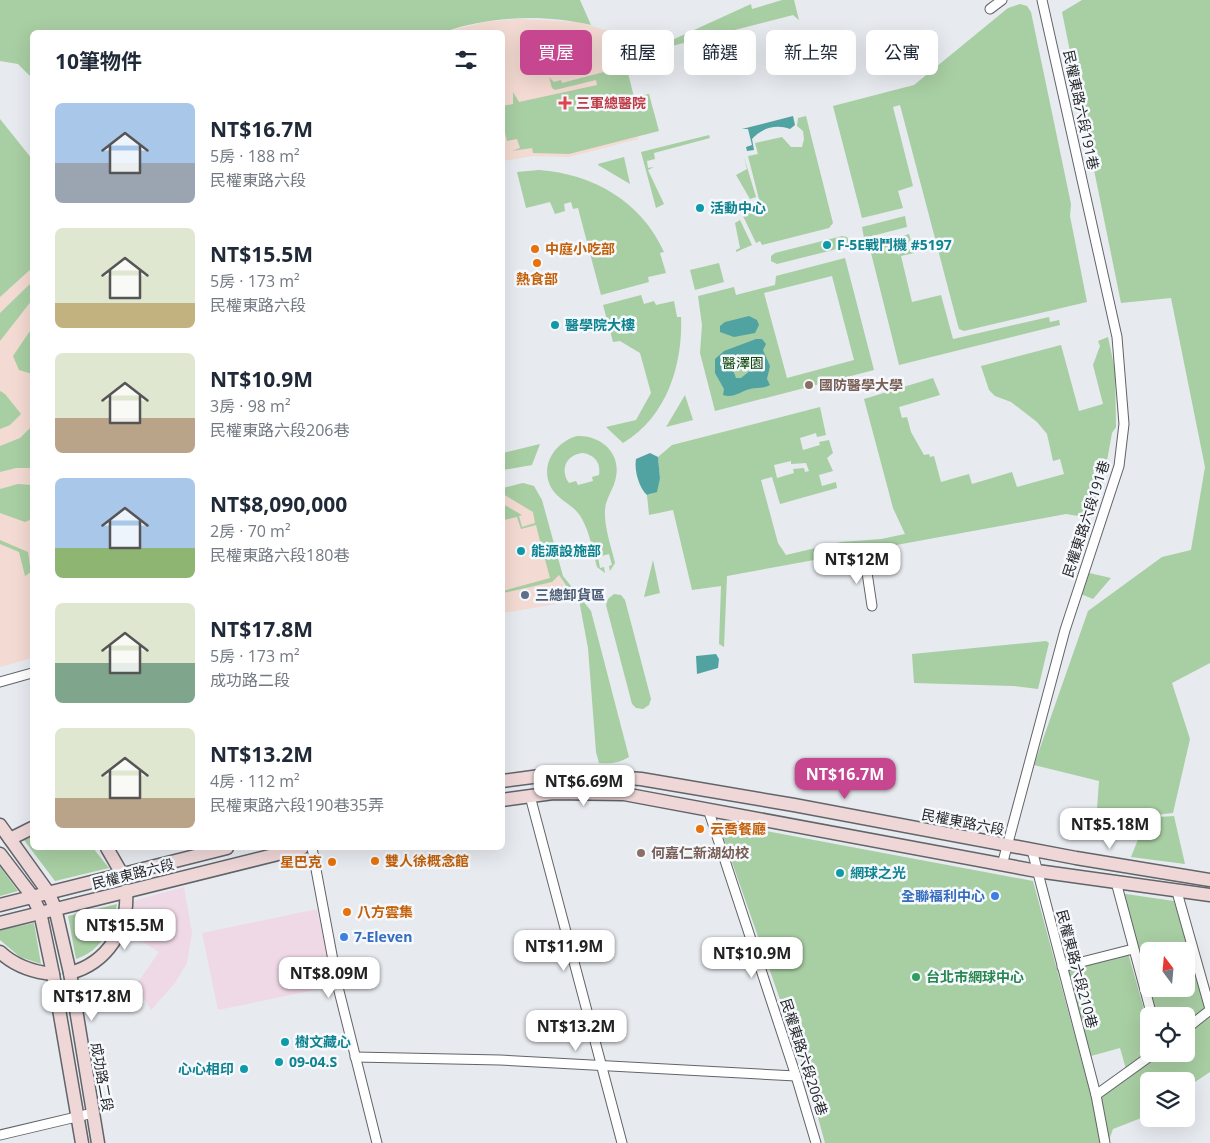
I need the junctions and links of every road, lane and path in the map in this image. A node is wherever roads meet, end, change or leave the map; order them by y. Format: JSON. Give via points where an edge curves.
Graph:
{"nodes":[{"id":1,"x":1002,"y":0,"type":"edge"},
{"id":2,"x":1042,"y":0,"type":"edge"},
{"id":3,"x":990,"y":9,"type":"dead end"},
{"id":4,"x":865,"y":560,"type":"dead end"},
{"id":5,"x":872,"y":606,"type":"dead end"},
{"id":6,"x":30,"y":674,"type":"edge"},
{"id":7,"x":0,"y":682,"type":"edge"},
{"id":8,"x":505,"y":781,"type":"edge"},
{"id":9,"x":530,"y":796,"type":"junction"},
{"id":10,"x":505,"y":800,"type":"edge"},
{"id":11,"x":708,"y":809,"type":"junction"},
{"id":12,"x":0,"y":826,"type":"edge"},
{"id":13,"x":30,"y":829,"type":"edge"},
{"id":14,"x":10,"y":839,"type":"junction"},
{"id":15,"x":1006,"y":845,"type":"junction"},
{"id":16,"x":108,"y":850,"type":"edge"},
{"id":17,"x":219,"y":850,"type":"edge"},
{"id":18,"x":294,"y":850,"type":"edge"},
{"id":19,"x":312,"y":850,"type":"edge"},
{"id":20,"x":1032,"y":850,"type":"junction"},
{"id":21,"x":0,"y":854,"type":"edge"},
{"id":22,"x":1002,"y":865,"type":"junction"},
{"id":23,"x":1037,"y":871,"type":"junction"},
{"id":24,"x":122,"y":874,"type":"junction"},
{"id":25,"x":1210,"y":880,"type":"edge"},
{"id":26,"x":1116,"y":882,"type":"junction"},
{"id":27,"x":126,"y":891,"type":"junction"},
{"id":28,"x":48,"y":892,"type":"junction"},
{"id":29,"x":1178,"y":892,"type":"junction"},
{"id":30,"x":1210,"y":895,"type":"edge"},
{"id":31,"x":32,"y":896,"type":"junction"},
{"id":32,"x":0,"y":905,"type":"edge"},
{"id":33,"x":55,"y":908,"type":"junction"},
{"id":34,"x":40,"y":912,"type":"junction"},
{"id":35,"x":0,"y":923,"type":"edge"},
{"id":36,"x":1133,"y":949,"type":"junction"},
{"id":37,"x":0,"y":952,"type":"edge"},
{"id":38,"x":1062,"y":967,"type":"junction"},
{"id":39,"x":70,"y":973,"type":"junction"},
{"id":40,"x":53,"y":974,"type":"junction"},
{"id":41,"x":1149,"y":1007,"type":"edge"},
{"id":42,"x":1210,"y":1009,"type":"edge"},
{"id":43,"x":1195,"y":1022,"type":"edge"},
{"id":44,"x":354,"y":1057,"type":"junction"},
{"id":45,"x":1142,"y":1062,"type":"edge"},
{"id":46,"x":602,"y":1065,"type":"junction"},
{"id":47,"x":796,"y":1076,"type":"junction"},
{"id":48,"x":1096,"y":1095,"type":"junction"},
{"id":49,"x":93,"y":1113,"type":"junction"},
{"id":50,"x":78,"y":1116,"type":"junction"},
{"id":51,"x":0,"y":1135,"type":"edge"},
{"id":52,"x":82,"y":1143,"type":"edge"},
{"id":53,"x":98,"y":1143,"type":"edge"},
{"id":54,"x":377,"y":1143,"type":"edge"},
{"id":55,"x":622,"y":1143,"type":"edge"},
{"id":56,"x":816,"y":1143,"type":"edge"},
{"id":57,"x":1105,"y":1143,"type":"edge"}],
"edges":[{"from":1,"to":3,"type":"street"},
{"from":2,"to":15,"type":"street","name":"民權東路六段191巷","via":[[1117,337],[1124,424],[1120,466],[1065,630]]},
{"from":4,"to":5,"type":"street"},
{"from":6,"to":7,"type":"street"},
{"from":8,"to":15,"type":"main road","name":"民權東路六段","via":[[588,775],[641,779]]},
{"from":9,"to":10,"type":"main road"},
{"from":9,"to":11,"type":"main road","via":[[553,793],[624,794]]},
{"from":9,"to":46,"type":"street"},
{"from":11,"to":22,"type":"main road"},
{"from":11,"to":47,"type":"street","name":"民權東路六段206巷"},
{"from":12,"to":14,"type":"main road","name":"成功路二段"},
{"from":13,"to":14,"type":"main road"},
{"from":14,"to":28,"type":"main road","name":"成功路二段"},
{"from":15,"to":20,"type":"main road","name":"民權東路六段"},
{"from":15,"to":22,"type":"street","name":"民權東路六段191巷"},
{"from":16,"to":24,"type":"main road"},
{"from":17,"to":24,"type":"main road","name":"民權東路六段"},
{"from":18,"to":27,"type":"main road","name":"民權東路六段"},
{"from":19,"to":44,"type":"street"},
{"from":20,"to":23,"type":"street","name":"民權東路六段210巷"},
{"from":20,"to":25,"type":"main road","name":"民權東路六段"},
{"from":21,"to":31,"type":"main road"},
{"from":22,"to":23,"type":"main road"},
{"from":23,"to":26,"type":"main road"},
{"from":23,"to":38,"type":"street","name":"民權東路六段210巷"},
{"from":24,"to":28,"type":"main road","name":"民權東路六段"},
{"from":26,"to":29,"type":"main road"},
{"from":26,"to":36,"type":"street"},
{"from":27,"to":33,"type":"main road","name":"民權東路六段"},
{"from":27,"to":39,"type":"main road","via":[[124,919],[112,944],[93,963]]},
{"from":28,"to":31,"type":"main road","name":"民權東路六段"},
{"from":28,"to":33,"type":"main road","name":"成功路二段"},
{"from":29,"to":30,"type":"main road"},
{"from":29,"to":42,"type":"street"},
{"from":31,"to":32,"type":"main road","name":"民權東路六段"},
{"from":31,"to":34,"type":"main road"},
{"from":33,"to":34,"type":"main road","name":"民權東路六段"},
{"from":33,"to":39,"type":"main road","name":"成功路二段"},
{"from":34,"to":35,"type":"main road","name":"民權東路六段"},
{"from":34,"to":40,"type":"main road"},
{"from":36,"to":38,"type":"street"},
{"from":36,"to":41,"type":"street"},
{"from":37,"to":40,"type":"main road","via":[[28,969]]},
{"from":38,"to":48,"type":"street","name":"民權東路六段210巷"},
{"from":39,"to":49,"type":"main road","name":"成功路二段"},
{"from":40,"to":50,"type":"main road"},
{"from":42,"to":43,"type":"street"},
{"from":44,"to":46,"type":"street"},
{"from":44,"to":54,"type":"street"},
{"from":45,"to":48,"type":"street"},
{"from":46,"to":47,"type":"street"},
{"from":46,"to":55,"type":"street"},
{"from":47,"to":56,"type":"street","name":"民權東路六段206巷"},
{"from":48,"to":57,"type":"street","name":"民權東路六段210巷"},
{"from":49,"to":50,"type":"street"},
{"from":49,"to":53,"type":"main road","name":"成功路二段"},
{"from":50,"to":51,"type":"street"},
{"from":50,"to":52,"type":"main road"}]}
